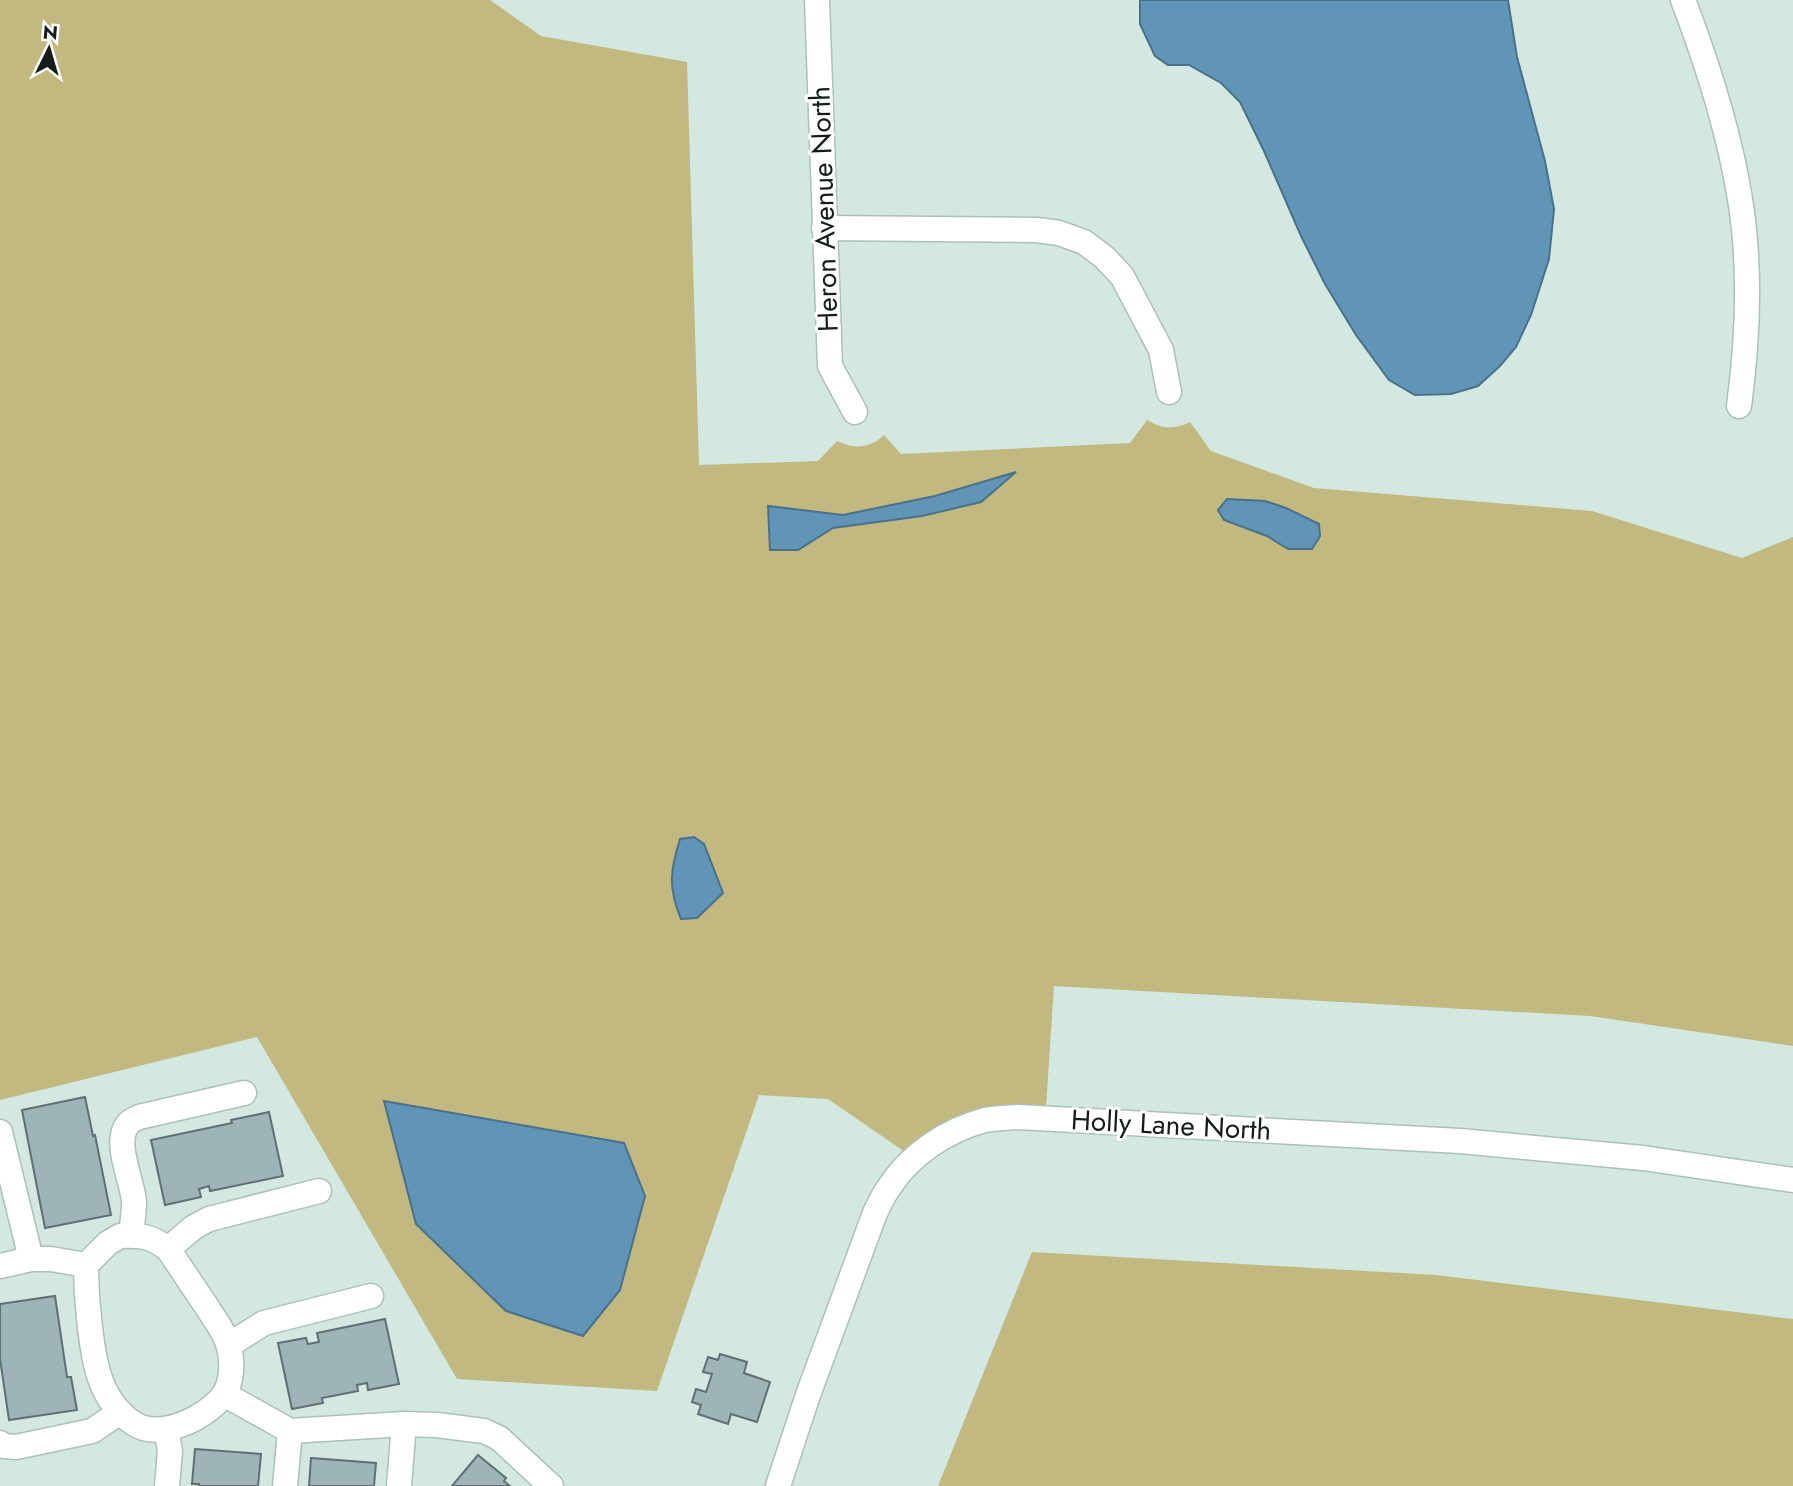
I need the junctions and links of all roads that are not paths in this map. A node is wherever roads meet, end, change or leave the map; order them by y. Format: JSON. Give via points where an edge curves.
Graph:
{"nodes":[{"id":1,"x":817,"y":0,"type":"edge"},
{"id":2,"x":1683,"y":0,"type":"edge"},
{"id":3,"x":824,"y":228,"type":"junction"},
{"id":4,"x":1168,"y":392,"type":"dead end"},
{"id":5,"x":1739,"y":406,"type":"dead end"},
{"id":6,"x":855,"y":412,"type":"dead end"},
{"id":7,"x":244,"y":1093,"type":"dead end"},
{"id":8,"x":0,"y":1132,"type":"edge"},
{"id":9,"x":1793,"y":1180,"type":"edge"},
{"id":10,"x":319,"y":1191,"type":"dead end"},
{"id":11,"x":131,"y":1236,"type":"junction"},
{"id":12,"x":168,"y":1249,"type":"junction"},
{"id":13,"x":31,"y":1259,"type":"junction"},
{"id":14,"x":86,"y":1265,"type":"junction"},
{"id":15,"x":0,"y":1266,"type":"edge"},
{"id":16,"x":371,"y":1296,"type":"dead end"},
{"id":17,"x":229,"y":1345,"type":"junction"},
{"id":18,"x":224,"y":1394,"type":"junction"},
{"id":19,"x":120,"y":1412,"type":"junction"},
{"id":20,"x":404,"y":1424,"type":"junction"},
{"id":21,"x":166,"y":1429,"type":"junction"},
{"id":22,"x":290,"y":1431,"type":"junction"},
{"id":23,"x":0,"y":1443,"type":"edge"},
{"id":24,"x":167,"y":1486,"type":"edge"},
{"id":25,"x":285,"y":1486,"type":"edge"},
{"id":26,"x":399,"y":1486,"type":"edge"},
{"id":27,"x":551,"y":1486,"type":"edge"},
{"id":28,"x":778,"y":1486,"type":"edge"}],
"edges":[{"from":1,"to":3,"type":"street","name":"Heron Avenue North"},
{"from":2,"to":5,"type":"street","via":[[1718,101],[1741,202],[1746,303]]},
{"from":3,"to":4,"type":"street","via":[[1037,230],[1084,242],[1122,276],[1161,350]]},
{"from":3,"to":6,"type":"street","name":"Heron Avenue North","via":[[830,366]]},
{"from":7,"to":11,"type":"street","via":[[128,1123],[121,1145],[134,1202]]},
{"from":8,"to":13,"type":"street"},
{"from":9,"to":28,"type":"street","name":"Holly Lane North","via":[[1643,1158],[1460,1141],[1018,1117],[987,1120],[931,1145],[888,1188],[875,1213]]},
{"from":10,"to":12,"type":"street","via":[[209,1219]]},
{"from":11,"to":12,"type":"street","via":[[145,1236]]},
{"from":11,"to":14,"type":"street","via":[[108,1243]]},
{"from":12,"to":17,"type":"street"},
{"from":13,"to":14,"type":"street"},
{"from":13,"to":15,"type":"street"},
{"from":14,"to":19,"type":"street","via":[[94,1359],[108,1399]]},
{"from":16,"to":17,"type":"street","via":[[264,1323]]},
{"from":17,"to":18,"type":"street","via":[[231,1375]]},
{"from":18,"to":21,"type":"street","via":[[204,1414]]},
{"from":18,"to":22,"type":"street"},
{"from":19,"to":21,"type":"street","via":[[134,1425]]},
{"from":19,"to":23,"type":"street","via":[[92,1431],[16,1447]]},
{"from":20,"to":22,"type":"street"},
{"from":20,"to":26,"type":"street"},
{"from":20,"to":27,"type":"street","via":[[484,1431],[499,1438]]},
{"from":21,"to":24,"type":"street","via":[[170,1451]]},
{"from":22,"to":25,"type":"street"}]}
